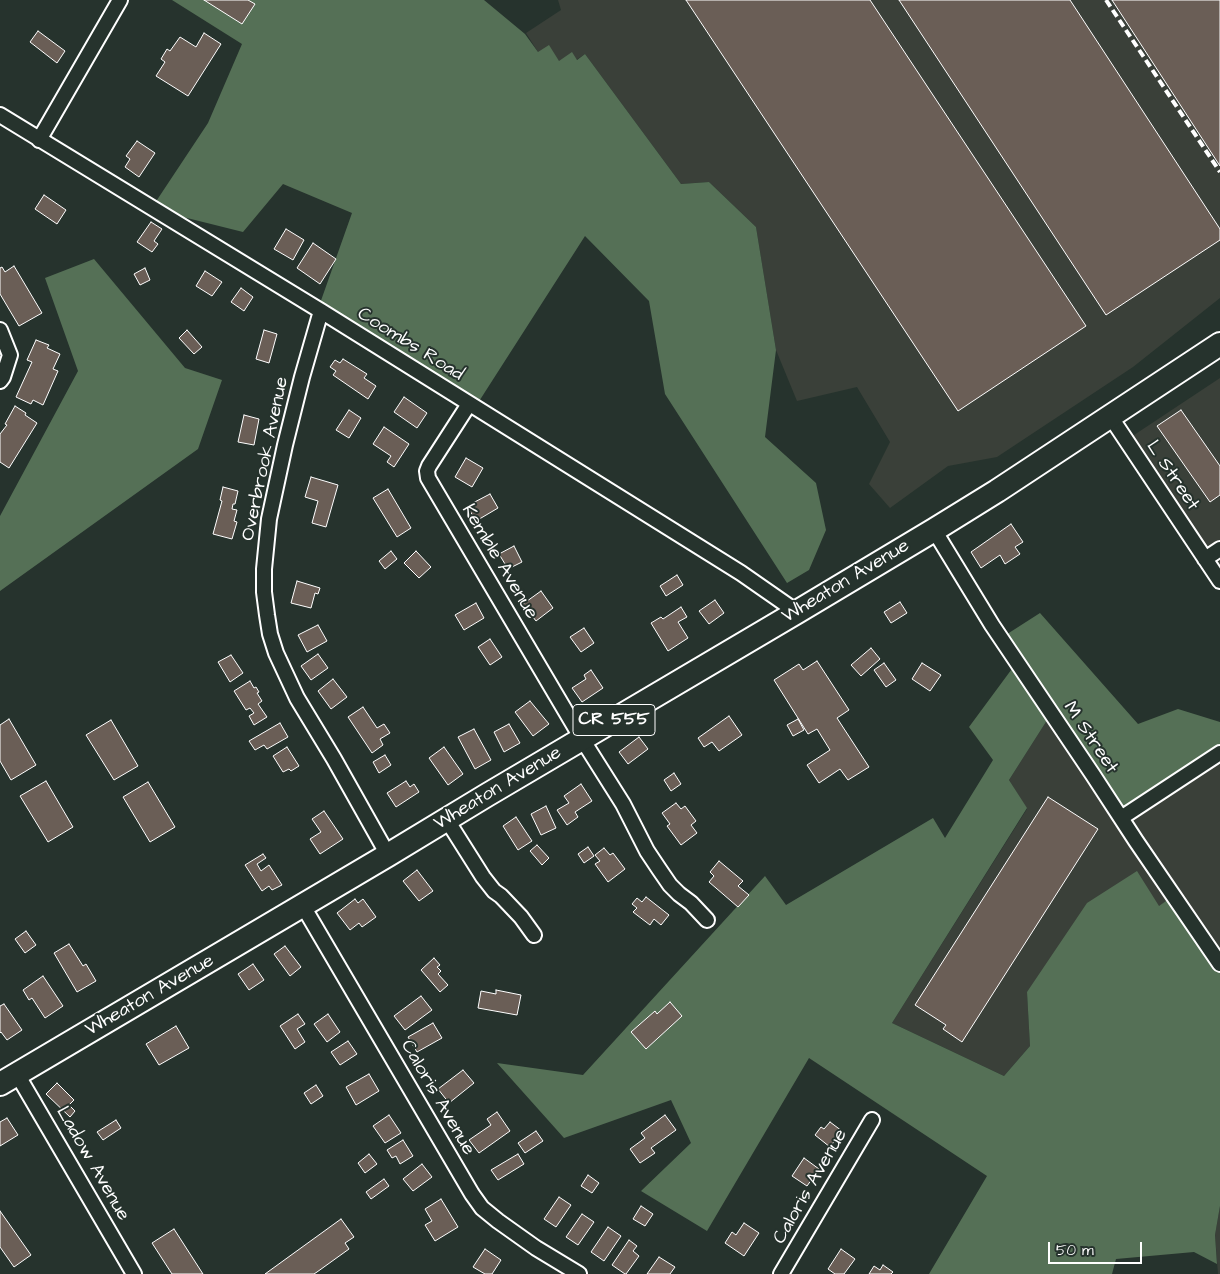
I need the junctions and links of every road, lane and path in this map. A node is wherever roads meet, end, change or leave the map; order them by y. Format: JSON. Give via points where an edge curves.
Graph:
{"nodes":[{"id":1,"x":120,"y":0,"type":"edge"},
{"id":2,"x":0,"y":115,"type":"edge"},
{"id":3,"x":39,"y":140,"type":"junction"},
{"id":4,"x":321,"y":312,"type":"junction"},
{"id":5,"x":0,"y":330,"type":"edge"},
{"id":6,"x":1220,"y":344,"type":"edge"},
{"id":7,"x":0,"y":381,"type":"edge"},
{"id":8,"x":469,"y":404,"type":"junction"},
{"id":9,"x":1110,"y":416,"type":"junction"},
{"id":10,"x":934,"y":530,"type":"junction"},
{"id":11,"x":1220,"y":549,"type":"edge"},
{"id":12,"x":1205,"y":558,"type":"junction"},
{"id":13,"x":1220,"y":581,"type":"edge"},
{"id":14,"x":798,"y":612,"type":"junction"},
{"id":15,"x":582,"y":739,"type":"junction"},
{"id":16,"x":1220,"y":753,"type":"edge"},
{"id":17,"x":1121,"y":818,"type":"junction"},
{"id":18,"x":447,"y":820,"type":"junction"},
{"id":19,"x":388,"y":855,"type":"junction"},
{"id":20,"x":303,"y":906,"type":"junction"},
{"id":21,"x":707,"y":920,"type":"dead end"},
{"id":22,"x":534,"y":935,"type":"dead end"},
{"id":23,"x":1220,"y":964,"type":"edge"},
{"id":24,"x":9,"y":1079,"type":"edge"},
{"id":25,"x":872,"y":1120,"type":"dead end"},
{"id":26,"x":134,"y":1274,"type":"edge"},
{"id":27,"x":579,"y":1274,"type":"edge"},
{"id":28,"x":781,"y":1274,"type":"edge"}],
"edges":[{"from":1,"to":3,"type":"street"},
{"from":2,"to":3,"type":"street","name":"Coombs Road"},
{"from":3,"to":4,"type":"street","name":"Coombs Road"},
{"from":4,"to":8,"type":"street","name":"Coombs Road"},
{"from":4,"to":19,"type":"street","name":"Overbrook Avenue","via":[[302,377],[269,519],[264,570],[266,607],[273,644],[290,684]]},
{"from":5,"to":7,"type":"street","via":[[10,355]]},
{"from":6,"to":9,"type":"main road","name":"Wheaton Avenue","number":"CR 555"},
{"from":8,"to":14,"type":"street","name":"Coombs Road","via":[[741,573]]},
{"from":8,"to":15,"type":"street","name":"Kemble Avenue","via":[[429,466],[428,478]]},
{"from":9,"to":10,"type":"main road","name":"Wheaton Avenue","number":"CR 555"},
{"from":9,"to":12,"type":"street","name":"L Street"},
{"from":10,"to":14,"type":"main road","name":"Wheaton Avenue","number":"CR 555"},
{"from":10,"to":17,"type":"street","name":"M Street","via":[[992,625]]},
{"from":11,"to":12,"type":"street"},
{"from":12,"to":13,"type":"street","name":"L Street"},
{"from":14,"to":15,"type":"main road","name":"Wheaton Avenue","number":"CR 555"},
{"from":15,"to":18,"type":"main road","name":"Wheaton Avenue","number":"CR 555"},
{"from":15,"to":21,"type":"street","name":"Kemble Avenue","via":[[659,870]]},
{"from":16,"to":17,"type":"street"},
{"from":17,"to":23,"type":"street","name":"M Street"},
{"from":18,"to":19,"type":"main road","name":"Wheaton Avenue","number":"CR 555"},
{"from":18,"to":22,"type":"street","via":[[483,877],[522,917]]},
{"from":19,"to":20,"type":"main road","name":"Wheaton Avenue","number":"CR 555"},
{"from":20,"to":24,"type":"main road","name":"Wheaton Avenue","number":"CR 555"},
{"from":20,"to":27,"type":"street","name":"Caloris Avenue","via":[[482,1208],[536,1248]]},
{"from":24,"to":26,"type":"street","name":"Ladow Avenue"},
{"from":25,"to":28,"type":"street","name":"Caloris Avenue"}]}
